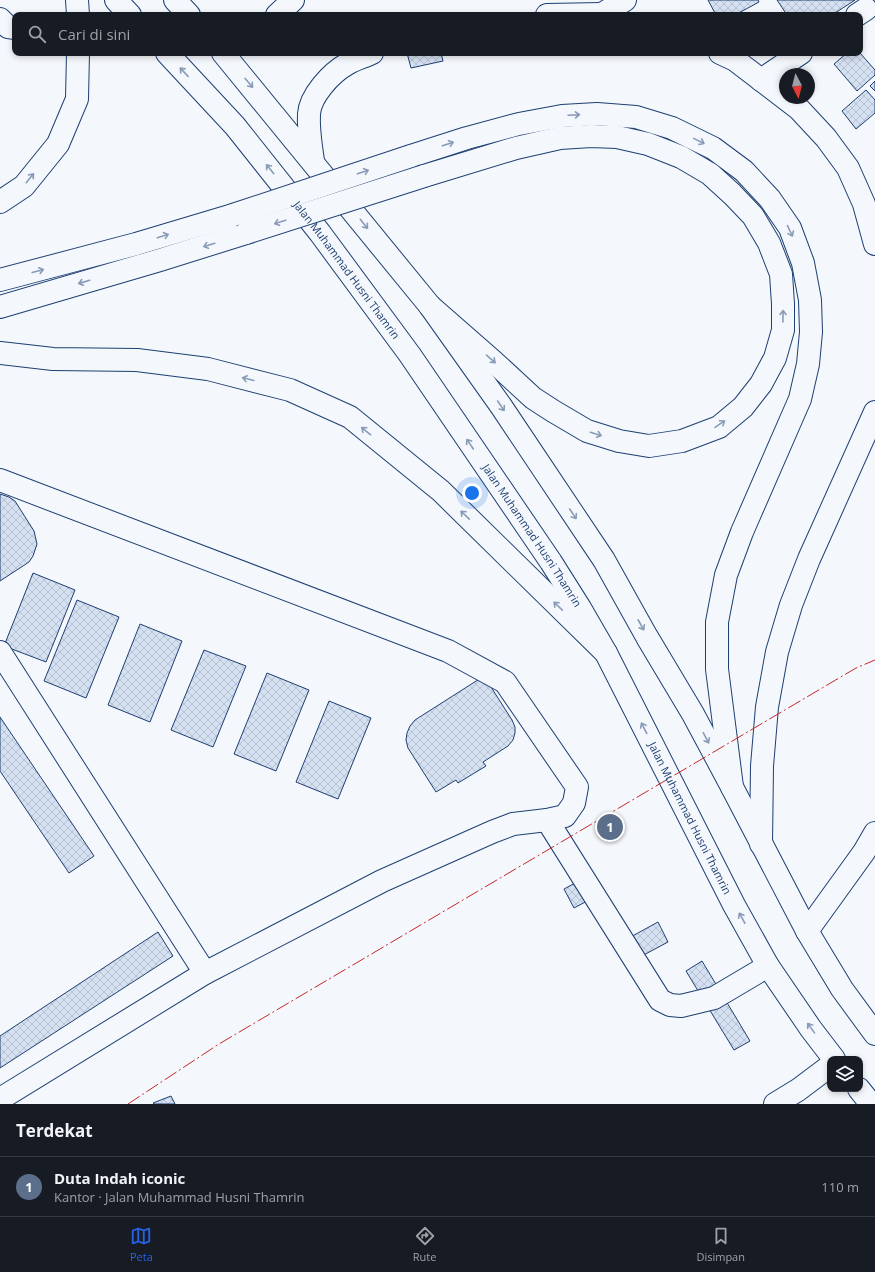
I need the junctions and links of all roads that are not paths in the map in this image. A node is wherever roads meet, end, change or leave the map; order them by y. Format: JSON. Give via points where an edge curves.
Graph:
{"nodes":[{"id":1,"x":77,"y":0,"type":"edge"},
{"id":2,"x":116,"y":0,"type":"edge"},
{"id":3,"x":175,"y":0,"type":"edge"},
{"id":4,"x":293,"y":0,"type":"edge"},
{"id":5,"x":625,"y":0,"type":"edge"},
{"id":6,"x":78,"y":12,"type":"edge"},
{"id":7,"x":127,"y":12,"type":"edge"},
{"id":8,"x":186,"y":12,"type":"edge"},
{"id":9,"x":279,"y":12,"type":"edge"},
{"id":10,"x":607,"y":12,"type":"edge"},
{"id":11,"x":78,"y":56,"type":"edge"},
{"id":12,"x":170,"y":56,"type":"edge"},
{"id":13,"x":229,"y":56,"type":"edge"},
{"id":14,"x":365,"y":56,"type":"edge"},
{"id":15,"x":726,"y":56,"type":"edge"},
{"id":16,"x":797,"y":56,"type":"edge"},
{"id":17,"x":761,"y":80,"type":"junction"},
{"id":18,"x":313,"y":161,"type":"junction"},
{"id":19,"x":0,"y":202,"type":"edge"},
{"id":20,"x":875,"y":244,"type":"edge"},
{"id":21,"x":0,"y":280,"type":"edge"},
{"id":22,"x":430,"y":306,"type":"junction"},
{"id":23,"x":0,"y":307,"type":"edge"},
{"id":24,"x":0,"y":353,"type":"edge"},
{"id":25,"x":875,"y":412,"type":"edge"},
{"id":26,"x":0,"y":480,"type":"edge"},
{"id":27,"x":0,"y":652,"type":"edge"},
{"id":28,"x":606,"y":653,"type":"junction"},
{"id":29,"x":732,"y":787,"type":"junction"},
{"id":30,"x":547,"y":820,"type":"junction"},
{"id":31,"x":875,"y":833,"type":"edge"},
{"id":32,"x":761,"y":844,"type":"junction"},
{"id":33,"x":807,"y":931,"type":"junction"},
{"id":34,"x":768,"y":966,"type":"junction"},
{"id":35,"x":205,"y":973,"type":"junction"},
{"id":36,"x":875,"y":1034,"type":"edge"},
{"id":37,"x":832,"y":1056,"type":"edge"},
{"id":38,"x":827,"y":1068,"type":"edge"},
{"id":39,"x":861,"y":1092,"type":"edge"},
{"id":40,"x":0,"y":1099,"type":"edge"},
{"id":41,"x":775,"y":1104,"type":"edge"},
{"id":42,"x":871,"y":1104,"type":"edge"}],
"edges":[{"from":1,"to":6,"type":"main road"},
{"from":2,"to":7,"type":"main road"},
{"from":3,"to":8,"type":"main road"},
{"from":4,"to":9,"type":"main road"},
{"from":5,"to":10,"type":"main road"},
{"from":19,"to":11,"type":"main road","one_way":true,"via":[[24,186],[58,144],[76,99]]},
{"from":28,"to":12,"type":"main road","name":"Jalan Muhammad Husni Thamrin","one_way":true,"via":[[551,562],[410,355],[320,232],[235,126]]},
{"from":13,"to":18,"type":"main road","one_way":true},
{"from":14,"to":18,"type":"main road","via":[[333,73],[314,98],[308,114]]},
{"from":15,"to":17,"type":"main road"},
{"from":16,"to":17,"type":"main road"},
{"from":17,"to":20,"type":"main road","via":[[800,109],[848,168],[864,204]]},
{"from":18,"to":22,"type":"main road","one_way":true},
{"from":21,"to":29,"type":"main road","one_way":true,"bridge":true,"via":[[233,215],[466,138],[562,116],[597,114],[636,117],[672,128],[713,148],[744,171],[770,199],[790,228],[803,263],[810,300],[811,332],[808,364],[800,399],[742,532],[726,575],[717,622],[717,668]]},
{"from":22,"to":23,"type":"main road","one_way":true,"bridge":true,"via":[[533,398],[553,411],[587,431],[619,441],[649,446],[682,441],[719,426],[743,407],[761,384],[775,358],[783,330],[781,274],[770,244],[753,216],[732,194],[710,174],[681,157],[648,144],[617,137],[591,136],[560,138],[516,148],[160,260]]},
{"from":22,"to":29,"type":"main road","one_way":true,"via":[[501,406],[604,560]]},
{"from":28,"to":24,"type":"main road","one_way":true,"via":[[441,491],[350,417],[290,390],[208,369],[137,360],[52,360]]},
{"from":25,"to":32,"type":"main road","via":[[809,559],[776,652],[767,707],[762,766]]},
{"from":26,"to":30,"type":"main road","via":[[448,651],[505,682],[577,787],[574,803],[565,816]]},
{"from":27,"to":35,"type":"main road"},
{"from":34,"to":28,"type":"main road","name":"Jalan Muhammad Husni Thamrin","one_way":true,"via":[[734,905]]},
{"from":29,"to":32,"type":"main road"},
{"from":30,"to":34,"type":"main road","via":[[660,1000],[670,1005],[681,1006],[714,998]]},
{"from":30,"to":35,"type":"main road","via":[[513,824],[444,853],[382,881]]},
{"from":31,"to":33,"type":"main road"},
{"from":32,"to":33,"type":"main road"},
{"from":33,"to":36,"type":"main road","via":[[842,989]]},
{"from":37,"to":34,"type":"main road","name":"Jalan Muhammad Husni Thamrin","one_way":true},
{"from":35,"to":40,"type":"main road"},
{"from":38,"to":41,"type":"main road"},
{"from":39,"to":42,"type":"main road"}]}
